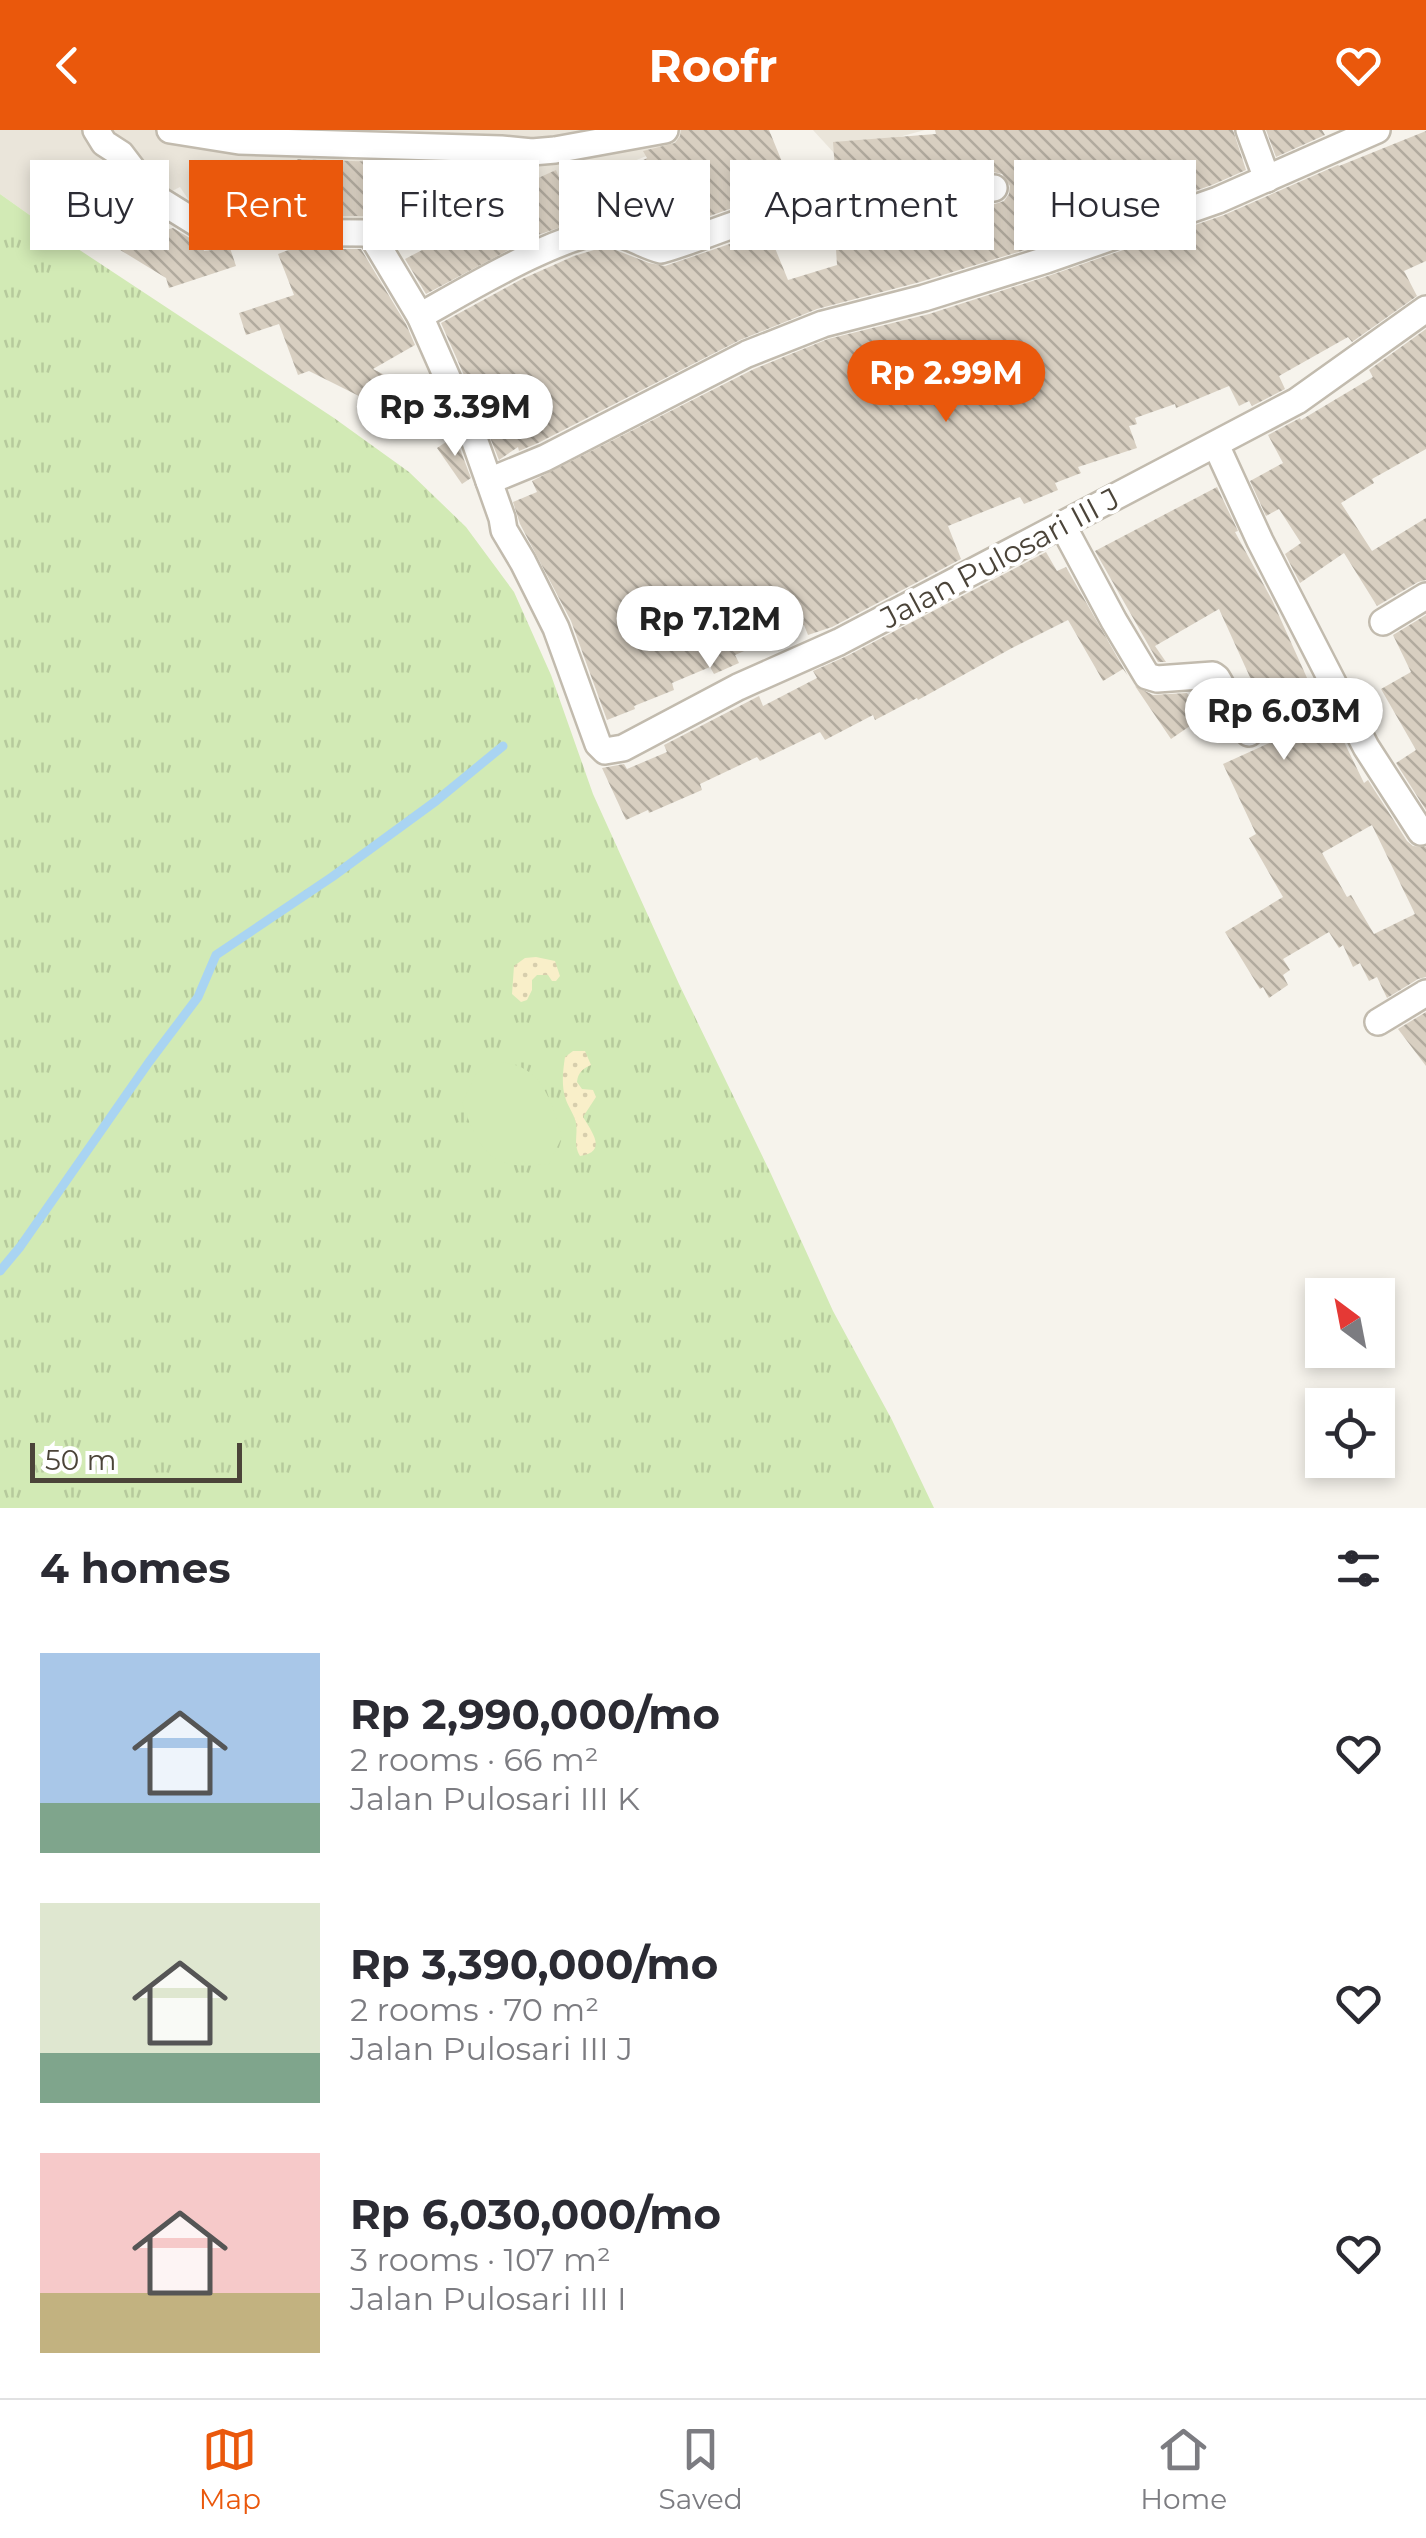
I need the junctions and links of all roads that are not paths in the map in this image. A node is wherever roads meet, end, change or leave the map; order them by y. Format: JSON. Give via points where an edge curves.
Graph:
{"nodes":[{"id":1,"x":170,"y":130,"type":"edge"},
{"id":2,"x":665,"y":130,"type":"edge"},
{"id":3,"x":1249,"y":130,"type":"edge"},
{"id":4,"x":1377,"y":130,"type":"edge"},
{"id":5,"x":248,"y":136,"type":"edge"},
{"id":6,"x":114,"y":137,"type":"edge"},
{"id":7,"x":499,"y":139,"type":"edge"},
{"id":8,"x":1267,"y":179,"type":"junction"},
{"id":9,"x":730,"y":227,"type":"edge"},
{"id":10,"x":1426,"y":309,"type":"edge"},
{"id":11,"x":420,"y":316,"type":"junction"},
{"id":12,"x":1216,"y":445,"type":"junction"},
{"id":13,"x":489,"y":481,"type":"junction"},
{"id":14,"x":1063,"y":526,"type":"junction"},
{"id":15,"x":1426,"y":596,"type":"edge"},
{"id":16,"x":1383,"y":622,"type":"dead end"},
{"id":17,"x":1249,"y":733,"type":"dead end"},
{"id":18,"x":1426,"y":830,"type":"edge"},
{"id":19,"x":1426,"y":993,"type":"edge"},
{"id":20,"x":1378,"y":1022,"type":"dead end"}],
"edges":[{"from":1,"to":5,"type":"street"},
{"from":2,"to":7,"type":"street","via":[[532,152]]},
{"from":3,"to":8,"type":"street"},
{"from":4,"to":8,"type":"street"},
{"from":5,"to":7,"type":"street"},
{"from":6,"to":11,"type":"street","name":"Jalan Pulosari III J","via":[[160,202],[211,232],[369,234]]},
{"from":8,"to":13,"type":"street","via":[[1046,260],[824,324],[747,354]]},
{"from":9,"to":11,"type":"street","via":[[661,250],[592,232],[523,260]]},
{"from":10,"to":12,"type":"street","name":"Jalan Pulosari III J","via":[[1297,401]]},
{"from":11,"to":13,"type":"street","name":"Jalan Pulosari III J"},
{"from":12,"to":14,"type":"street","name":"Jalan Pulosari III J"},
{"from":12,"to":18,"type":"street","via":[[1366,747],[1421,832]]},
{"from":13,"to":14,"type":"street","name":"Jalan Pulosari III J","via":[[504,530],[556,628],[606,751],[839,642]]},
{"from":14,"to":17,"type":"street","via":[[1147,676],[1214,675]]},
{"from":15,"to":16,"type":"street"},
{"from":19,"to":20,"type":"street"}]}
